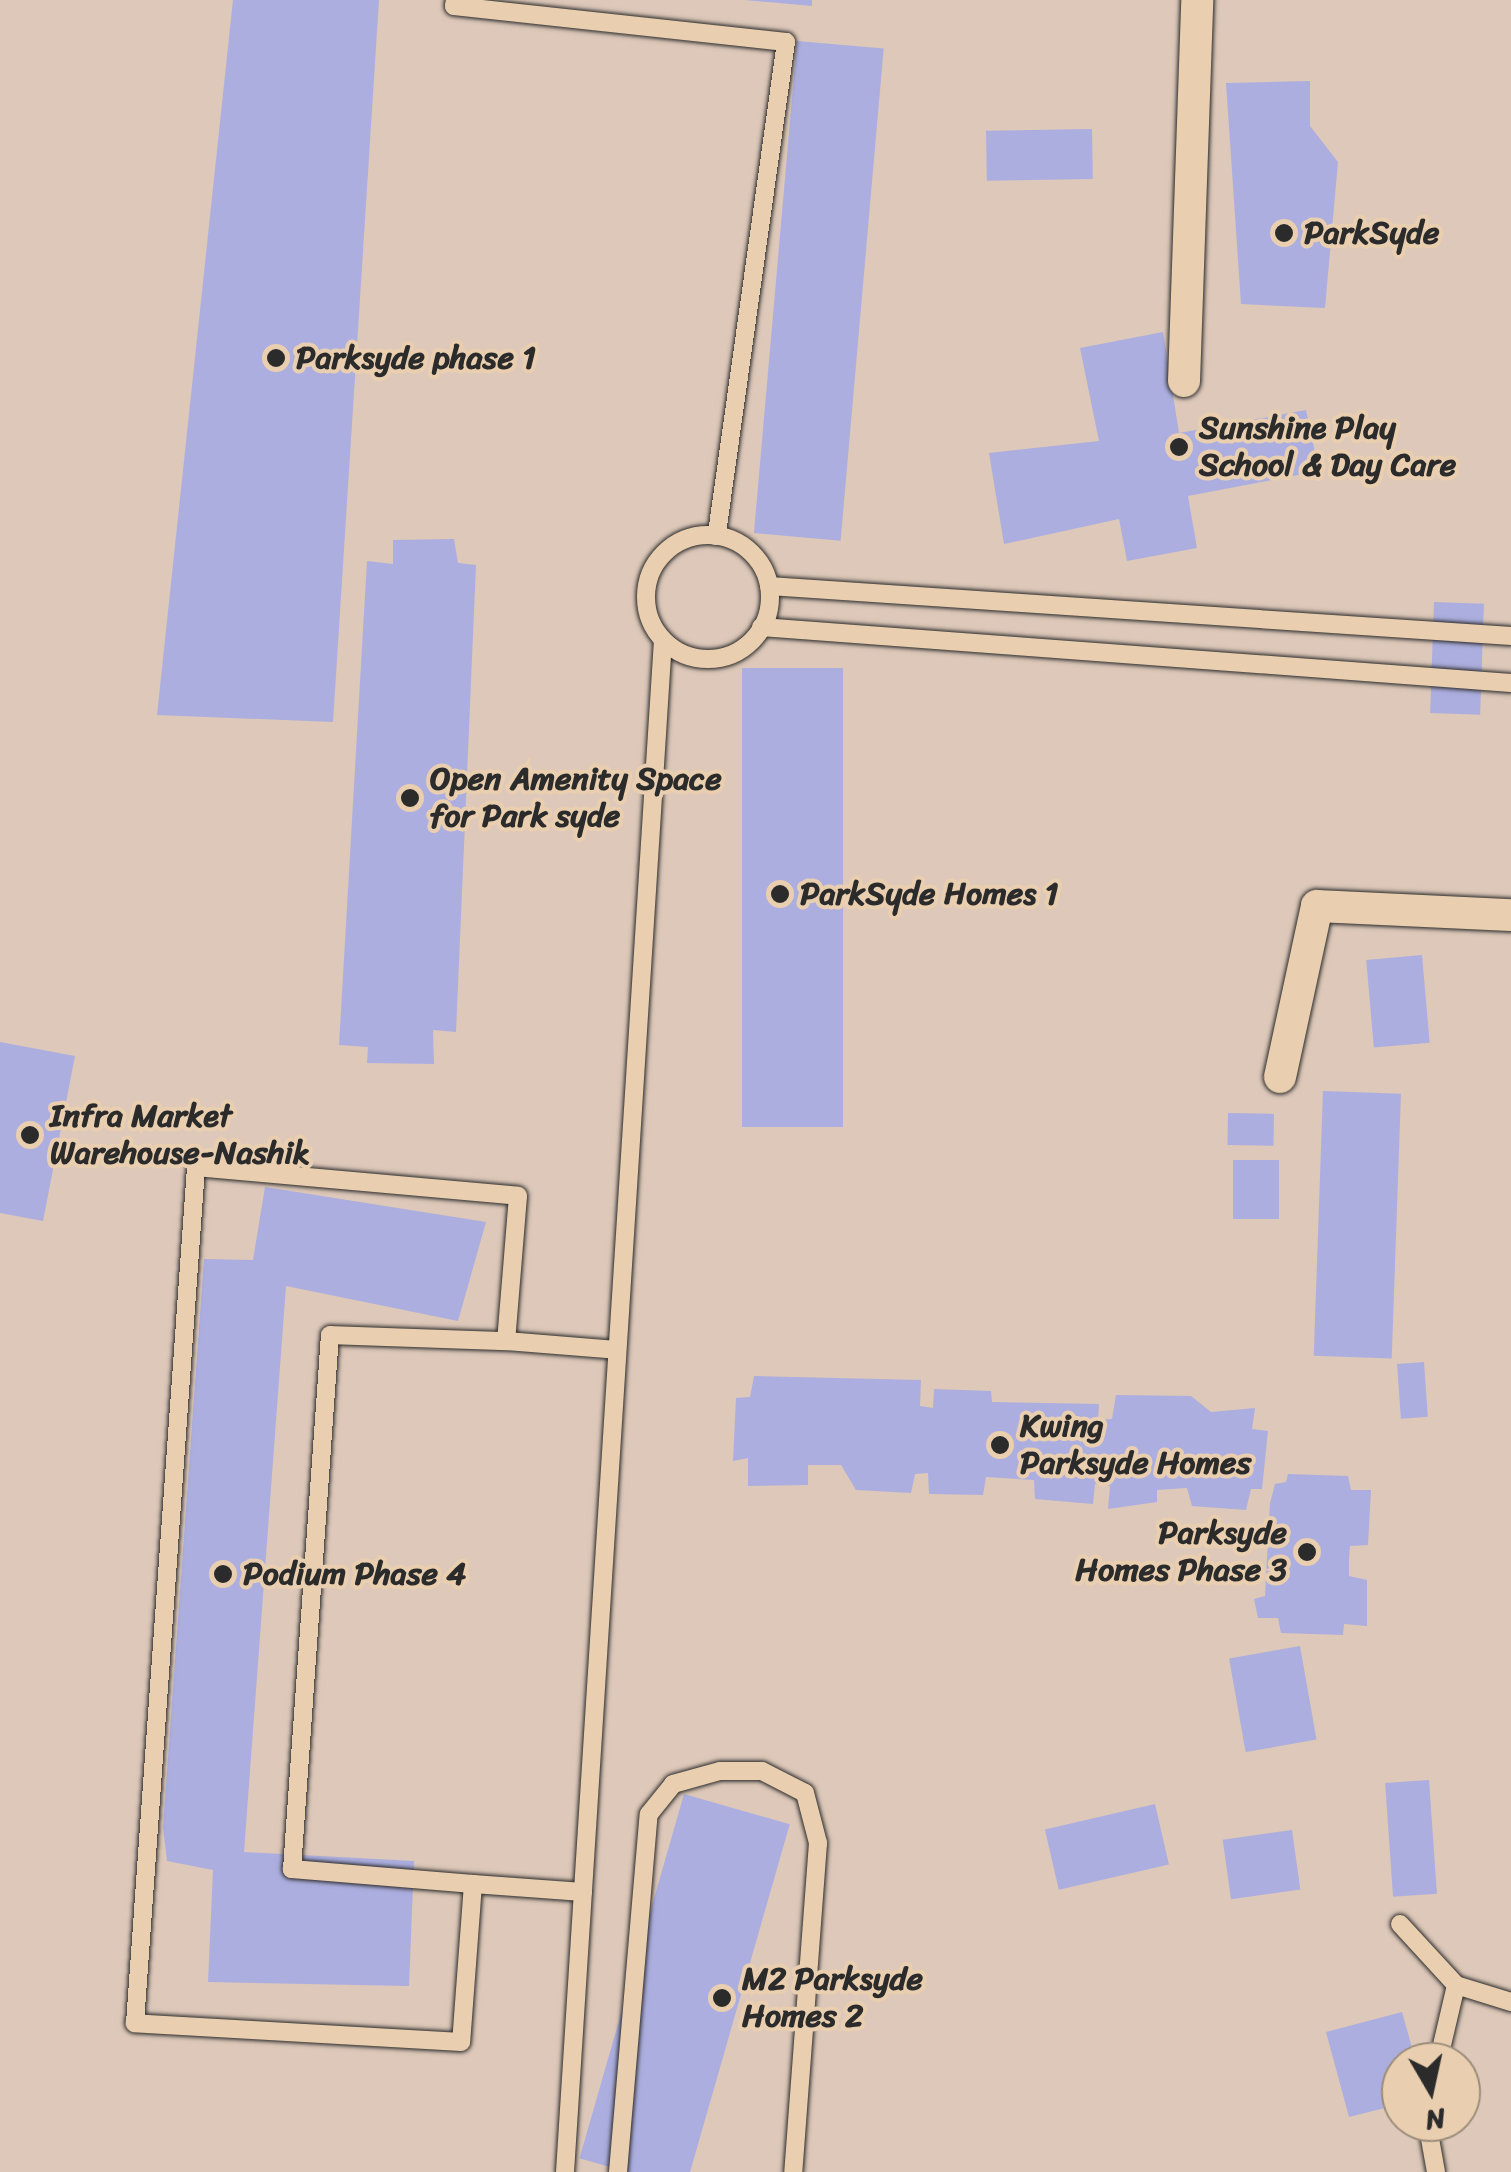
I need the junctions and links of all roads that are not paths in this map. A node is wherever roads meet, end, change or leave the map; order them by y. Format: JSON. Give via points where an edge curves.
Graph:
{"nodes":[{"id":1,"x":456,"y":0,"type":"edge"},
{"id":2,"x":1197,"y":0,"type":"edge"},
{"id":3,"x":1184,"y":381,"type":"dead end"},
{"id":4,"x":717,"y":536,"type":"junction"},
{"id":5,"x":769,"y":586,"type":"junction"},
{"id":6,"x":761,"y":628,"type":"junction"},
{"id":7,"x":1511,"y":636,"type":"edge"},
{"id":8,"x":663,"y":640,"type":"junction"},
{"id":9,"x":1511,"y":683,"type":"edge"},
{"id":10,"x":1511,"y":915,"type":"edge"},
{"id":11,"x":1280,"y":1077,"type":"dead end"},
{"id":12,"x":506,"y":1341,"type":"junction"},
{"id":13,"x":617,"y":1350,"type":"junction"},
{"id":14,"x":474,"y":1884,"type":"junction"},
{"id":15,"x":583,"y":1892,"type":"junction"},
{"id":16,"x":1400,"y":1924,"type":"dead end"},
{"id":17,"x":1456,"y":1985,"type":"junction"},
{"id":18,"x":1511,"y":2002,"type":"edge"},
{"id":19,"x":1443,"y":2042,"type":"edge"},
{"id":20,"x":1431,"y":2142,"type":"edge"},
{"id":21,"x":565,"y":2172,"type":"edge"},
{"id":22,"x":618,"y":2172,"type":"edge"},
{"id":23,"x":794,"y":2172,"type":"edge"},
{"id":24,"x":1436,"y":2172,"type":"edge"}],
"edges":[{"from":1,"to":4,"type":"lane","via":[[454,6],[786,42]]},
{"from":2,"to":3,"type":"street"},
{"from":4,"to":5,"type":"lane","via":[[751,552]]},
{"from":4,"to":8,"type":"lane","via":[[680,542],[653,568],[646,606]]},
{"from":5,"to":6,"type":"lane"},
{"from":5,"to":7,"type":"lane"},
{"from":6,"to":8,"type":"lane","via":[[737,652],[718,658],[698,658]]},
{"from":6,"to":9,"type":"lane"},
{"from":8,"to":13,"type":"lane"},
{"from":10,"to":11,"type":"street","via":[[1318,906]]},
{"from":12,"to":13,"type":"lane"},
{"from":12,"to":14,"type":"lane","via":[[330,1335],[292,1868]]},
{"from":12,"to":14,"type":"lane","via":[[518,1196],[196,1168],[134,2024],[461,2042]]},
{"from":13,"to":15,"type":"lane"},
{"from":14,"to":15,"type":"lane"},
{"from":15,"to":21,"type":"lane"},
{"from":16,"to":17,"type":"lane"},
{"from":17,"to":18,"type":"lane"},
{"from":17,"to":19,"type":"lane"},
{"from":20,"to":24,"type":"lane"},
{"from":22,"to":23,"type":"lane","via":[[649,1814],[673,1784],[720,1771],[762,1771],[805,1793],[818,1843]]}]}
